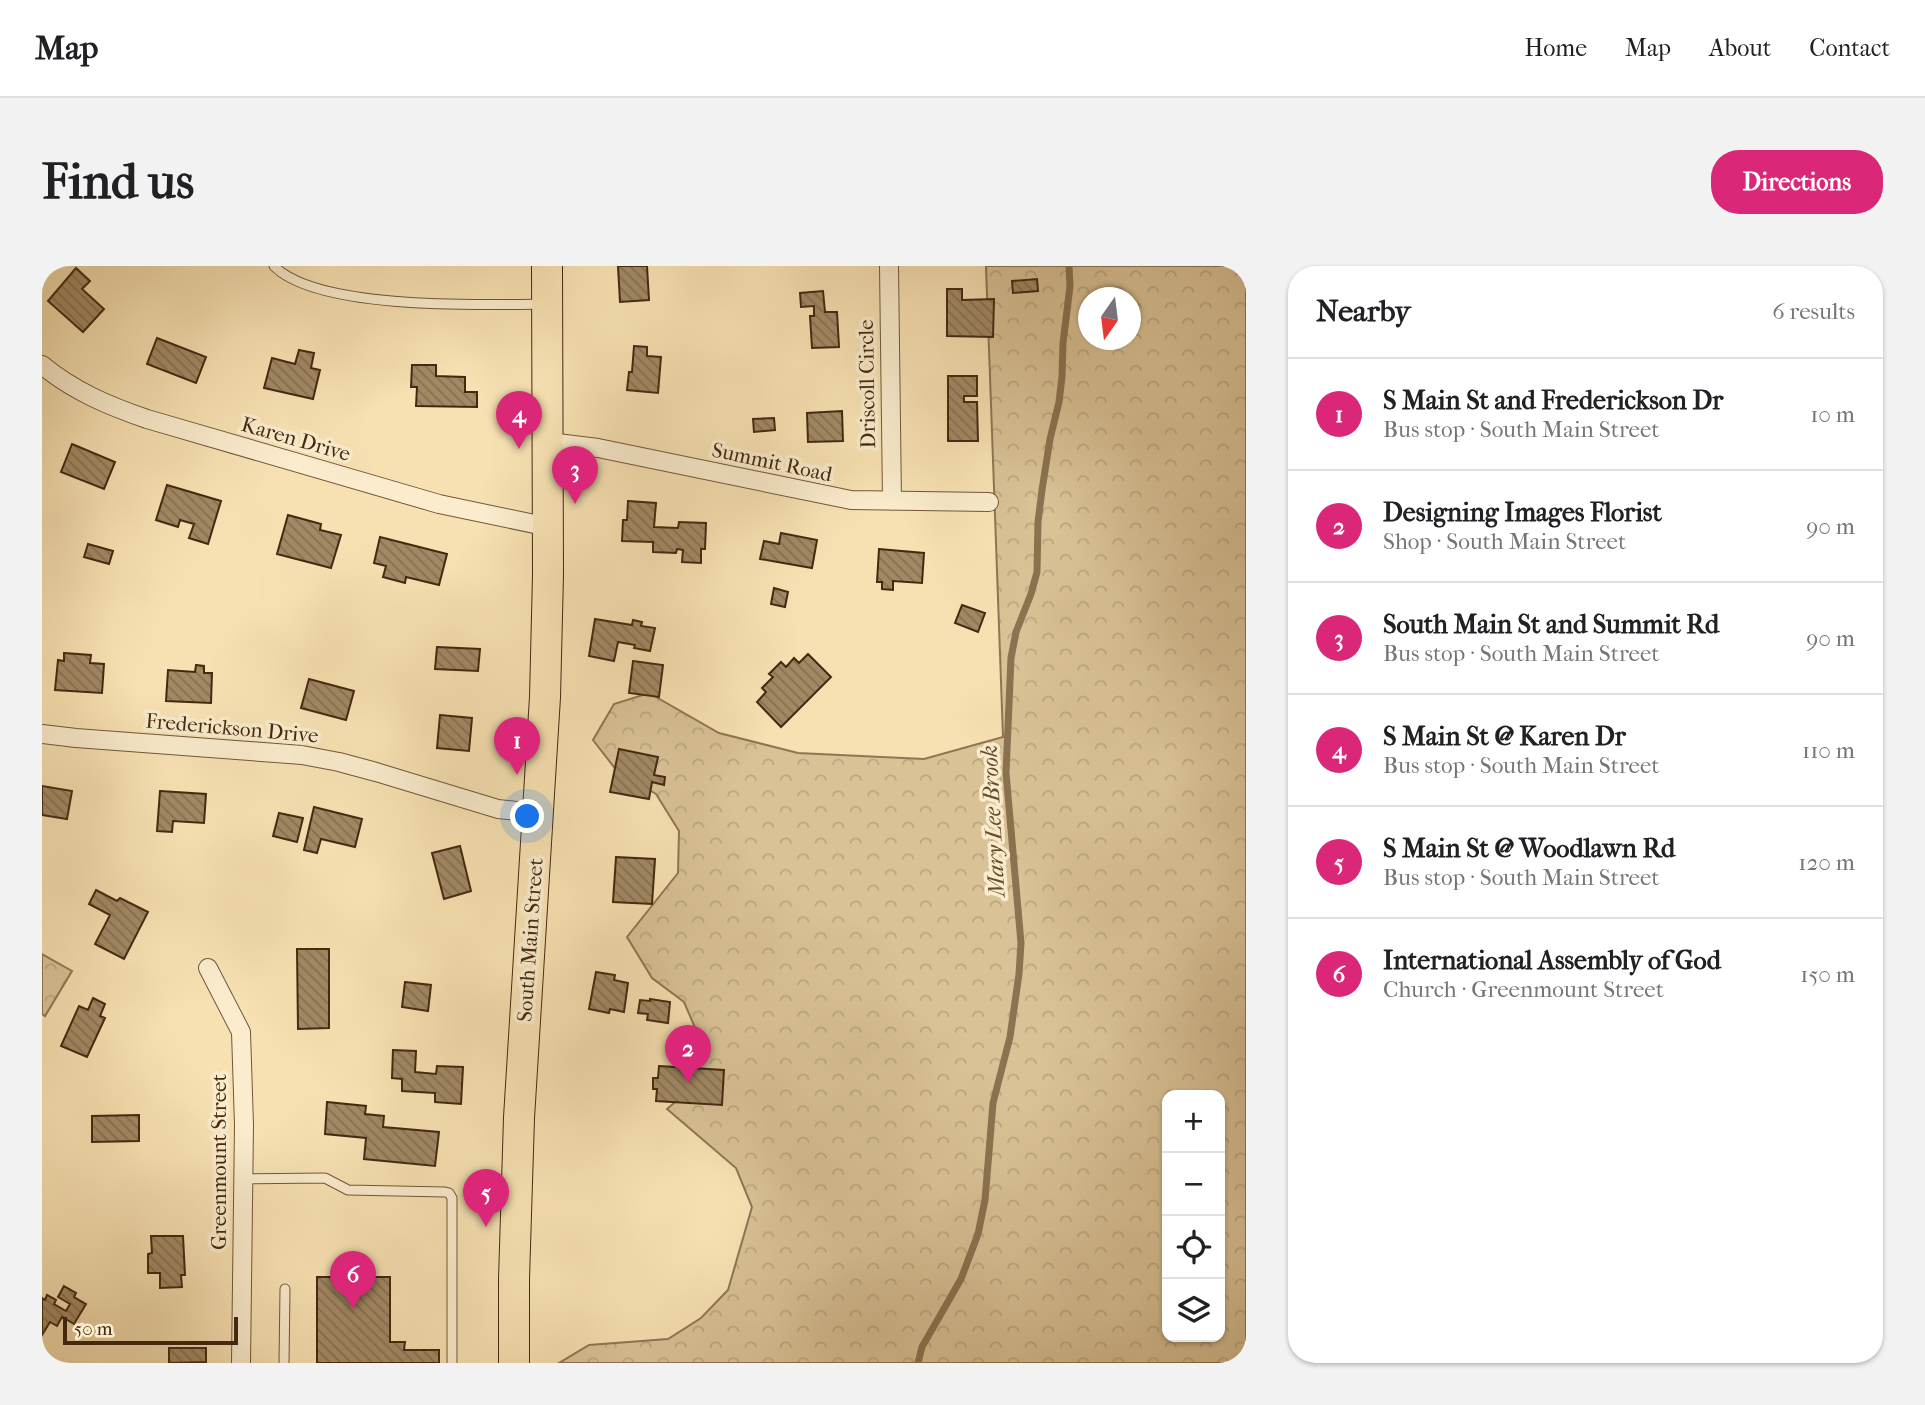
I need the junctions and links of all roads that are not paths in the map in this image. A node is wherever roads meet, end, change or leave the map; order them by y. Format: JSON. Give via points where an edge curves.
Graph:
{"nodes":[{"id":1,"x":274,"y":266,"type":"edge"},
{"id":2,"x":547,"y":266,"type":"edge"},
{"id":3,"x":889,"y":266,"type":"edge"},
{"id":4,"x":547,"y":304,"type":"junction"},
{"id":5,"x":42,"y":365,"type":"edge"},
{"id":6,"x":549,"y":442,"type":"junction"},
{"id":7,"x":892,"y":501,"type":"junction"},
{"id":8,"x":989,"y":502,"type":"dead end"},
{"id":9,"x":549,"y":527,"type":"junction"},
{"id":10,"x":42,"y":734,"type":"edge"},
{"id":11,"x":538,"y":813,"type":"junction"},
{"id":12,"x":208,"y":968,"type":"dead end"},
{"id":13,"x":243,"y":1179,"type":"junction"},
{"id":14,"x":285,"y":1289,"type":"dead end"},
{"id":15,"x":240,"y":1363,"type":"edge"},
{"id":16,"x":284,"y":1363,"type":"edge"},
{"id":17,"x":452,"y":1363,"type":"edge"},
{"id":18,"x":514,"y":1363,"type":"edge"}],
"edges":[{"from":1,"to":4,"type":"lane","via":[[303,285],[381,300]]},
{"from":2,"to":4,"type":"main road","name":"South Main Street"},
{"from":3,"to":7,"type":"street","name":"Driscoll Circle"},
{"from":4,"to":6,"type":"main road","name":"South Main Street"},
{"from":5,"to":9,"type":"street","name":"Karen Drive","via":[[83,394],[147,419],[439,504]]},
{"from":6,"to":7,"type":"street","name":"Summit Road","via":[[598,448],[832,498]]},
{"from":6,"to":9,"type":"main road","name":"South Main Street"},
{"from":7,"to":8,"type":"street","name":"Summit Road"},
{"from":9,"to":11,"type":"main road","name":"South Main Street"},
{"from":10,"to":11,"type":"street","name":"Frederickson Drive","via":[[302,755],[498,809]]},
{"from":11,"to":18,"type":"main road","name":"South Main Street","via":[[519,1118]]},
{"from":12,"to":13,"type":"street","name":"Greenmount Street","via":[[241,1032]]},
{"from":13,"to":15,"type":"street","name":"Greenmount Street"},
{"from":13,"to":17,"type":"lane","via":[[325,1178],[348,1190],[449,1193]]},
{"from":14,"to":16,"type":"lane"}]}
